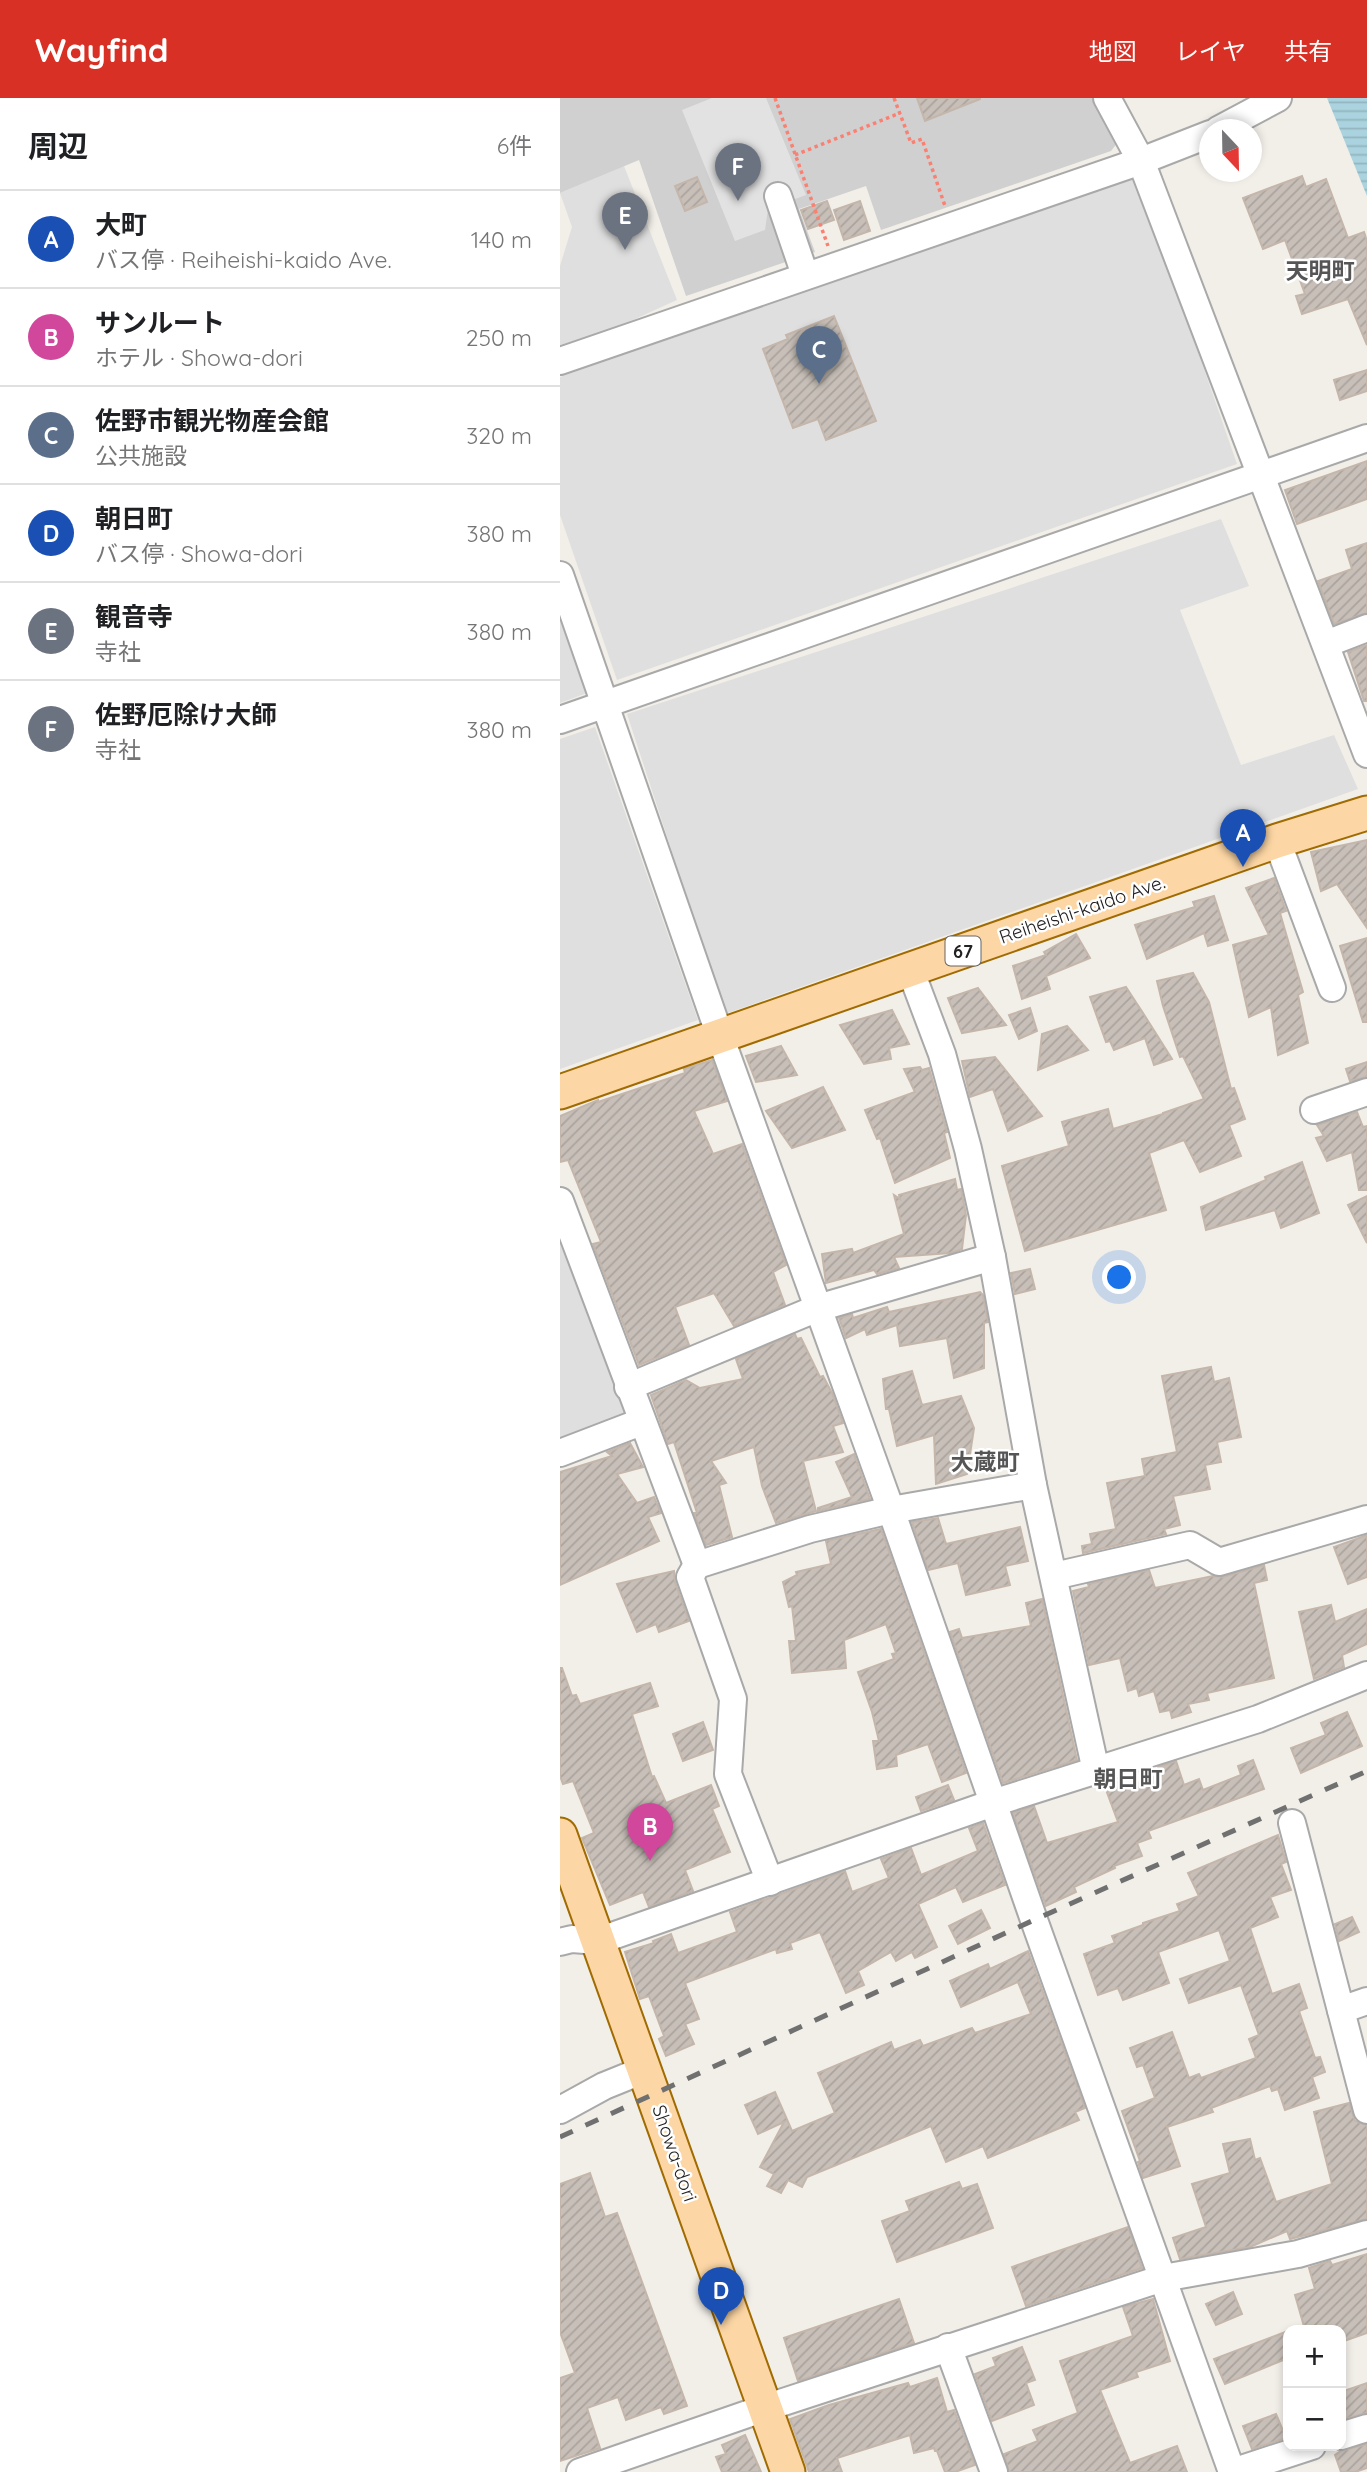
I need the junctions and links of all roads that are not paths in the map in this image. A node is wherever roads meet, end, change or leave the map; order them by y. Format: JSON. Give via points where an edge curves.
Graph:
{"nodes":[{"id":1,"x":1107,"y":98,"type":"edge"},
{"id":2,"x":1278,"y":98,"type":"edge"},
{"id":3,"x":1239,"y":119,"type":"edge"},
{"id":4,"x":1199,"y":138,"type":"edge"},
{"id":5,"x":1140,"y":160,"type":"junction"},
{"id":6,"x":778,"y":196,"type":"dead end"},
{"id":7,"x":806,"y":275,"type":"junction"},
{"id":8,"x":560,"y":361,"type":"edge"},
{"id":9,"x":1367,"y":438,"type":"edge"},
{"id":10,"x":1261,"y":476,"type":"junction"},
{"id":11,"x":560,"y":575,"type":"edge"},
{"id":12,"x":1367,"y":628,"type":"edge"},
{"id":13,"x":1326,"y":644,"type":"junction"},
{"id":14,"x":606,"y":704,"type":"junction"},
{"id":15,"x":560,"y":720,"type":"edge"},
{"id":16,"x":1367,"y":754,"type":"edge"},
{"id":17,"x":1367,"y":813,"type":"edge"},
{"id":18,"x":1277,"y":841,"type":"junction"},
{"id":19,"x":910,"y":969,"type":"junction"},
{"id":20,"x":1332,"y":988,"type":"dead end"},
{"id":21,"x":720,"y":1036,"type":"junction"},
{"id":22,"x":560,"y":1092,"type":"edge"},
{"id":23,"x":1367,"y":1092,"type":"edge"},
{"id":24,"x":1314,"y":1110,"type":"dead end"},
{"id":25,"x":560,"y":1201,"type":"edge"},
{"id":26,"x":992,"y":1257,"type":"junction"},
{"id":27,"x":818,"y":1308,"type":"junction"},
{"id":28,"x":628,"y":1387,"type":"junction"},
{"id":29,"x":642,"y":1422,"type":"junction"},
{"id":30,"x":560,"y":1452,"type":"edge"},
{"id":31,"x":1032,"y":1485,"type":"junction"},
{"id":32,"x":891,"y":1510,"type":"junction"},
{"id":33,"x":1367,"y":1519,"type":"edge"},
{"id":34,"x":697,"y":1565,"type":"junction"},
{"id":35,"x":1054,"y":1576,"type":"junction"},
{"id":36,"x":1367,"y":1675,"type":"edge"},
{"id":37,"x":1096,"y":1771,"type":"junction"},
{"id":38,"x":993,"y":1803,"type":"junction"},
{"id":39,"x":1292,"y":1823,"type":"dead end"},
{"id":40,"x":560,"y":1835,"type":"edge"},
{"id":41,"x":770,"y":1882,"type":"junction"},
{"id":42,"x":598,"y":1941,"type":"junction"},
{"id":43,"x":560,"y":1942,"type":"edge"},
{"id":44,"x":1367,"y":2001,"type":"edge"},
{"id":45,"x":1341,"y":2010,"type":"junction"},
{"id":46,"x":646,"y":2069,"type":"junction"},
{"id":47,"x":1366,"y":2104,"type":"edge"},
{"id":48,"x":560,"y":2110,"type":"edge"},
{"id":49,"x":1367,"y":2234,"type":"edge"},
{"id":50,"x":1163,"y":2278,"type":"junction"},
{"id":51,"x":948,"y":2347,"type":"junction"},
{"id":52,"x":765,"y":2408,"type":"junction"},
{"id":53,"x":1367,"y":2428,"type":"edge"},
{"id":54,"x":1346,"y":2434,"type":"edge"},
{"id":55,"x":1297,"y":2451,"type":"edge"},
{"id":56,"x":580,"y":2472,"type":"edge"},
{"id":57,"x":789,"y":2472,"type":"edge"},
{"id":58,"x":994,"y":2472,"type":"edge"},
{"id":59,"x":1232,"y":2472,"type":"edge"}],
"edges":[{"from":1,"to":5,"type":"street"},
{"from":2,"to":3,"type":"street"},
{"from":4,"to":5,"type":"street"},
{"from":5,"to":7,"type":"street"},
{"from":5,"to":10,"type":"street"},
{"from":6,"to":7,"type":"street"},
{"from":7,"to":8,"type":"street"},
{"from":9,"to":10,"type":"street"},
{"from":10,"to":13,"type":"street"},
{"from":10,"to":14,"type":"street"},
{"from":11,"to":14,"type":"street"},
{"from":12,"to":13,"type":"street"},
{"from":13,"to":16,"type":"street"},
{"from":14,"to":15,"type":"street"},
{"from":14,"to":21,"type":"street"},
{"from":17,"to":18,"type":"main road","name":"Reiheishi-kaido Ave.","number":"67"},
{"from":18,"to":19,"type":"main road","name":"Reiheishi-kaido Ave.","number":"67"},
{"from":18,"to":20,"type":"street"},
{"from":19,"to":21,"type":"main road","name":"Reiheishi-kaido Ave.","number":"67"},
{"from":19,"to":26,"type":"street","via":[[942,1054]]},
{"from":21,"to":22,"type":"main road","name":"Reiheishi-kaido Ave.","number":"67"},
{"from":21,"to":27,"type":"street"},
{"from":23,"to":24,"type":"street"},
{"from":25,"to":28,"type":"street"},
{"from":26,"to":27,"type":"street"},
{"from":26,"to":31,"type":"street"},
{"from":27,"to":28,"type":"street"},
{"from":27,"to":32,"type":"street"},
{"from":28,"to":29,"type":"street"},
{"from":29,"to":30,"type":"street"},
{"from":29,"to":34,"type":"street"},
{"from":31,"to":32,"type":"street"},
{"from":31,"to":35,"type":"street"},
{"from":32,"to":34,"type":"street","via":[[810,1529]]},
{"from":32,"to":38,"type":"street"},
{"from":33,"to":35,"type":"street","via":[[1219,1562],[1190,1545]]},
{"from":34,"to":41,"type":"street","via":[[690,1577],[733,1699],[728,1774]]},
{"from":35,"to":37,"type":"street"},
{"from":36,"to":37,"type":"street","via":[[1258,1719]]},
{"from":37,"to":38,"type":"street"},
{"from":38,"to":41,"type":"street"},
{"from":38,"to":50,"type":"street"},
{"from":39,"to":45,"type":"street"},
{"from":40,"to":42,"type":"main road","name":"Showa-dori"},
{"from":41,"to":42,"type":"street"},
{"from":42,"to":43,"type":"street"},
{"from":42,"to":46,"type":"main road","name":"Showa-dori"},
{"from":44,"to":45,"type":"street"},
{"from":45,"to":47,"type":"street"},
{"from":46,"to":48,"type":"street"},
{"from":46,"to":52,"type":"main road","name":"Showa-dori"},
{"from":49,"to":50,"type":"street","via":[[1298,2254]]},
{"from":50,"to":51,"type":"street"},
{"from":50,"to":59,"type":"street"},
{"from":51,"to":52,"type":"street"},
{"from":51,"to":58,"type":"street"},
{"from":52,"to":56,"type":"street"},
{"from":52,"to":57,"type":"main road","name":"Showa-dori"},
{"from":53,"to":54,"type":"street"},
{"from":55,"to":59,"type":"street"}]}
